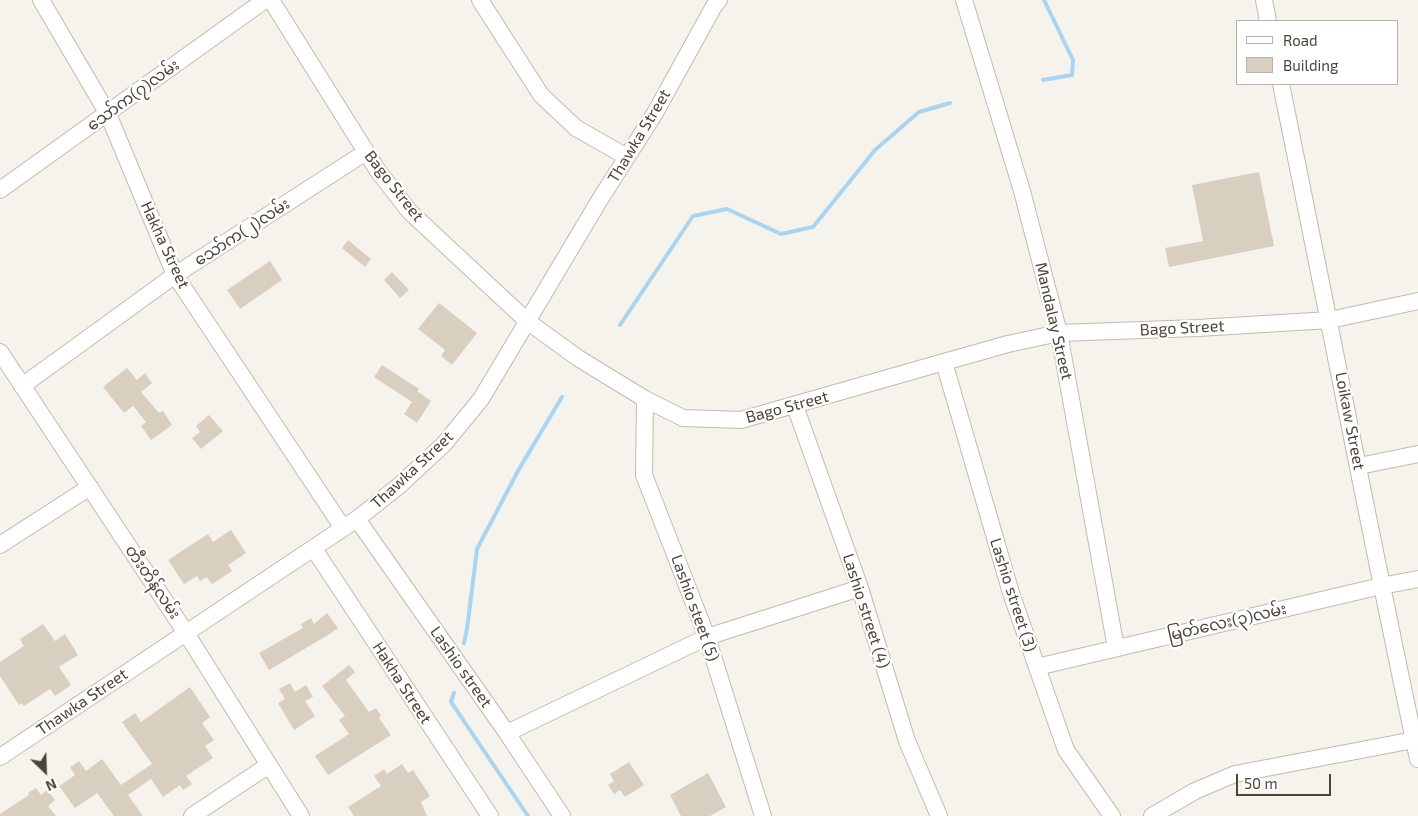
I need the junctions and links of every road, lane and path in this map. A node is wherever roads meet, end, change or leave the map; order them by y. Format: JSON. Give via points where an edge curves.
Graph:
{"nodes":[{"id":1,"x":41,"y":0,"type":"edge"},
{"id":2,"x":265,"y":0,"type":"edge"},
{"id":3,"x":270,"y":0,"type":"edge"},
{"id":4,"x":480,"y":0,"type":"edge"},
{"id":5,"x":719,"y":0,"type":"edge"},
{"id":6,"x":964,"y":0,"type":"edge"},
{"id":7,"x":1264,"y":0,"type":"edge"},
{"id":8,"x":1268,"y":20,"type":"edge"},
{"id":9,"x":1281,"y":85,"type":"edge"},
{"id":10,"x":108,"y":114,"type":"junction"},
{"id":11,"x":366,"y":152,"type":"junction"},
{"id":12,"x":627,"y":157,"type":"junction"},
{"id":13,"x":0,"y":190,"type":"edge"},
{"id":14,"x":175,"y":275,"type":"junction"},
{"id":15,"x":1418,"y":301,"type":"edge"},
{"id":16,"x":1330,"y":320,"type":"junction"},
{"id":17,"x":527,"y":321,"type":"junction"},
{"id":18,"x":1059,"y":333,"type":"junction"},
{"id":19,"x":0,"y":352,"type":"edge"},
{"id":20,"x":944,"y":362,"type":"junction"},
{"id":21,"x":22,"y":386,"type":"junction"},
{"id":22,"x":645,"y":399,"type":"junction"},
{"id":23,"x":795,"y":406,"type":"junction"},
{"id":24,"x":1418,"y":454,"type":"edge"},
{"id":25,"x":1358,"y":466,"type":"junction"},
{"id":26,"x":90,"y":487,"type":"junction"},
{"id":27,"x":358,"y":519,"type":"junction"},
{"id":28,"x":342,"y":528,"type":"junction"},
{"id":29,"x":0,"y":545,"type":"edge"},
{"id":30,"x":314,"y":549,"type":"junction"},
{"id":31,"x":1418,"y":579,"type":"edge"},
{"id":32,"x":1381,"y":586,"type":"junction"},
{"id":33,"x":860,"y":588,"type":"junction"},
{"id":34,"x":186,"y":632,"type":"junction"},
{"id":35,"x":707,"y":637,"type":"junction"},
{"id":36,"x":1116,"y":648,"type":"junction"},
{"id":37,"x":1037,"y":667,"type":"junction"},
{"id":38,"x":507,"y":733,"type":"junction"},
{"id":39,"x":1414,"y":740,"type":"junction"},
{"id":40,"x":0,"y":757,"type":"edge"},
{"id":41,"x":1418,"y":759,"type":"edge"},
{"id":42,"x":269,"y":765,"type":"junction"},
{"id":43,"x":192,"y":816,"type":"edge"},
{"id":44,"x":301,"y":816,"type":"edge"},
{"id":45,"x":490,"y":816,"type":"edge"},
{"id":46,"x":562,"y":816,"type":"edge"},
{"id":47,"x":763,"y":816,"type":"edge"},
{"id":48,"x":939,"y":816,"type":"edge"},
{"id":49,"x":1112,"y":816,"type":"edge"},
{"id":50,"x":1152,"y":816,"type":"edge"}],
"edges":[{"from":1,"to":10,"type":"street","name":"Hakha Street"},
{"from":2,"to":10,"type":"street","name":"သော်က(၇)လမ်း"},
{"from":3,"to":11,"type":"street","name":"Bago Street"},
{"from":4,"to":12,"type":"street","via":[[541,95],[576,128]]},
{"from":5,"to":12,"type":"street","name":"Thawka Street"},
{"from":6,"to":18,"type":"street","name":"Mandalay Street","via":[[1022,191]]},
{"from":7,"to":8,"type":"street"},
{"from":9,"to":16,"type":"street","name":"Loikaw Street"},
{"from":10,"to":13,"type":"street","name":"သော်က(၇)လမ်း"},
{"from":10,"to":14,"type":"street","name":"Hakha Street"},
{"from":11,"to":14,"type":"street","name":"သော်က(၂)လမ်း"},
{"from":11,"to":17,"type":"street","name":"Bago Street","via":[[410,212]]},
{"from":12,"to":17,"type":"street","name":"Thawka Street"},
{"from":14,"to":21,"type":"street","name":"သော်က(၂)လမ်း"},
{"from":14,"to":28,"type":"street","name":"Hakha Street"},
{"from":15,"to":16,"type":"street","name":"Bago Street"},
{"from":16,"to":18,"type":"street","name":"Bago Street"},
{"from":16,"to":25,"type":"street","name":"Loikaw Street"},
{"from":17,"to":22,"type":"street","name":"Bago Street","via":[[578,358]]},
{"from":17,"to":27,"type":"street","name":"Thawka Street","via":[[481,399],[444,444]]},
{"from":18,"to":20,"type":"street","name":"Bago Street"},
{"from":18,"to":36,"type":"street","name":"Mandalay Street"},
{"from":19,"to":21,"type":"street","name":"တီးတိန်လမ်း"},
{"from":20,"to":23,"type":"street","name":"Bago Street"},
{"from":20,"to":37,"type":"street","name":"Lashio street (3)","via":[[1011,594]]},
{"from":21,"to":26,"type":"street","name":"တီးတိန်လမ်း"},
{"from":22,"to":23,"type":"street","name":"Bago Street","via":[[683,418],[741,420]]},
{"from":22,"to":35,"type":"street","name":"Lashio steet (5)","via":[[644,475]]},
{"from":23,"to":33,"type":"street","name":"Lashio street (4)"},
{"from":24,"to":25,"type":"street"},
{"from":25,"to":32,"type":"street","name":"Loikaw Street"},
{"from":26,"to":29,"type":"street"},
{"from":26,"to":34,"type":"street","name":"တီးတိန်လမ်း"},
{"from":27,"to":28,"type":"street","name":"Thawka Street"},
{"from":27,"to":38,"type":"street","name":"Lashio street"},
{"from":28,"to":30,"type":"street","name":"Thawka Street"},
{"from":30,"to":34,"type":"street","name":"Thawka Street"},
{"from":30,"to":45,"type":"street","name":"Hakha Street"},
{"from":31,"to":32,"type":"street","name":"မြတ်လေး(၃)လမ်း"},
{"from":32,"to":36,"type":"street","name":"မြတ်လေး(၃)လမ်း"},
{"from":32,"to":39,"type":"street","name":"Loikaw Street"},
{"from":33,"to":35,"type":"street"},
{"from":33,"to":48,"type":"street","name":"Lashio street (4)","via":[[907,741]]},
{"from":34,"to":40,"type":"street","name":"Thawka Street"},
{"from":34,"to":42,"type":"street","name":"တီးတိန်လမ်း"},
{"from":35,"to":38,"type":"street"},
{"from":35,"to":47,"type":"street","name":"Lashio steet (5)"},
{"from":36,"to":37,"type":"street","name":"မြတ်လေး(၃)လမ်း"},
{"from":37,"to":49,"type":"street","name":"Lashio street (3)","via":[[1066,750]]},
{"from":38,"to":46,"type":"street","name":"Lashio street"},
{"from":39,"to":41,"type":"street","name":"Loikaw Street"},
{"from":39,"to":50,"type":"street","via":[[1235,774],[1195,791]]},
{"from":42,"to":43,"type":"street"},
{"from":42,"to":44,"type":"street","name":"တီးတိန်လမ်း"}]}
